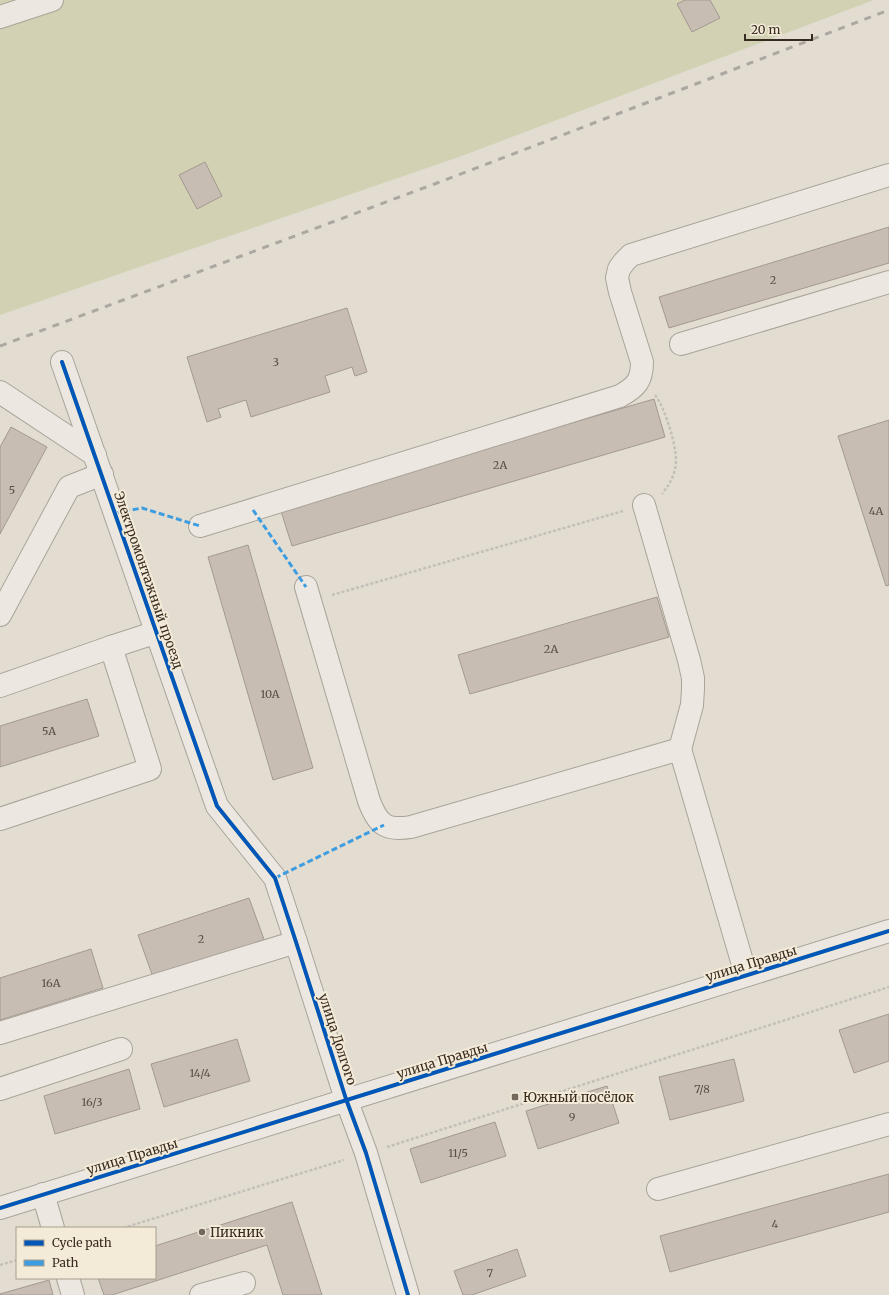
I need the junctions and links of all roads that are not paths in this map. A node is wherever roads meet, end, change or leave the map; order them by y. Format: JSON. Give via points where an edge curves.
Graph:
{"nodes":[{"id":1,"x":52,"y":0,"type":"edge"},
{"id":2,"x":0,"y":17,"type":"edge"},
{"id":3,"x":889,"y":175,"type":"edge"},
{"id":4,"x":889,"y":282,"type":"edge"},
{"id":5,"x":681,"y":344,"type":"dead end"},
{"id":6,"x":62,"y":362,"type":"dead end"},
{"id":7,"x":0,"y":392,"type":"edge"},
{"id":8,"x":98,"y":465,"type":"junction"},
{"id":9,"x":644,"y":505,"type":"road end"},
{"id":10,"x":200,"y":526,"type":"dead end"},
{"id":11,"x":308,"y":594,"type":"road end"},
{"id":12,"x":0,"y":615,"type":"edge"},
{"id":13,"x":157,"y":632,"type":"junction"},
{"id":14,"x":111,"y":647,"type":"junction"},
{"id":15,"x":0,"y":686,"type":"edge"},
{"id":16,"x":680,"y":749,"type":"junction"},
{"id":17,"x":217,"y":806,"type":"joint"},
{"id":18,"x":0,"y":819,"type":"edge"},
{"id":19,"x":889,"y":931,"type":"edge"},
{"id":20,"x":296,"y":942,"type":"junction"},
{"id":21,"x":746,"y":975,"type":"junction"},
{"id":22,"x":0,"y":1033,"type":"edge"},
{"id":23,"x":121,"y":1049,"type":"dead end"},
{"id":24,"x":0,"y":1088,"type":"edge"},
{"id":25,"x":346,"y":1099,"type":"junction"},
{"id":26,"x":889,"y":1124,"type":"edge"},
{"id":27,"x":658,"y":1189,"type":"dead end"},
{"id":28,"x":43,"y":1194,"type":"junction"},
{"id":29,"x":0,"y":1208,"type":"edge"},
{"id":30,"x":53,"y":1227,"type":"edge"},
{"id":31,"x":68,"y":1279,"type":"edge"},
{"id":32,"x":244,"y":1283,"type":"dead end"},
{"id":33,"x":73,"y":1295,"type":"edge"},
{"id":34,"x":201,"y":1295,"type":"edge"},
{"id":35,"x":408,"y":1295,"type":"edge"}],
"edges":[{"from":1,"to":2,"type":"street"},
{"from":3,"to":10,"type":"street","via":[[631,255],[619,269],[617,278],[642,362],[642,372],[632,389],[620,396]]},
{"from":4,"to":5,"type":"street"},
{"from":6,"to":8,"type":"street","name":"Электромонтажный проезд"},
{"from":7,"to":8,"type":"street"},
{"from":8,"to":12,"type":"street","via":[[69,487]]},
{"from":8,"to":13,"type":"street","name":"Электромонтажный проезд"},
{"from":9,"to":16,"type":"street","via":[[693,678],[692,705]]},
{"from":11,"to":16,"type":"street","via":[[369,801],[374,816],[384,825],[396,829],[411,827]]},
{"from":13,"to":14,"type":"street"},
{"from":13,"to":17,"type":"street","name":"Электромонтажный проезд"},
{"from":14,"to":15,"type":"street"},
{"from":14,"to":18,"type":"street","via":[[150,769]]},
{"from":16,"to":21,"type":"street"},
{"from":17,"to":20,"type":"street","name":"улица Долгого","via":[[275,878]]},
{"from":19,"to":21,"type":"street","name":"улица Правды"},
{"from":20,"to":22,"type":"street"},
{"from":20,"to":25,"type":"street","name":"улица Долгого"},
{"from":21,"to":25,"type":"street","name":"улица Правды"},
{"from":23,"to":24,"type":"street"},
{"from":25,"to":28,"type":"street","name":"улица Правды"},
{"from":25,"to":35,"type":"street","name":"улица Долгого","via":[[366,1153]]},
{"from":26,"to":27,"type":"street"},
{"from":28,"to":29,"type":"street","name":"улица Правды"},
{"from":28,"to":30,"type":"street"},
{"from":31,"to":33,"type":"street"},
{"from":32,"to":34,"type":"street"}]}
